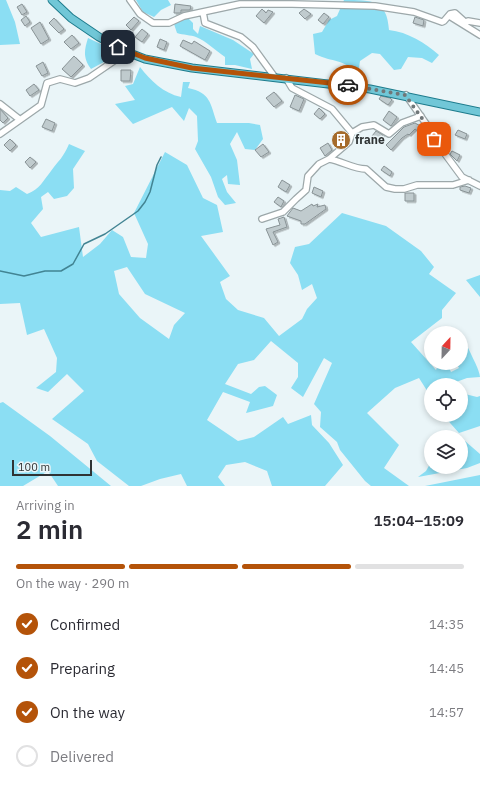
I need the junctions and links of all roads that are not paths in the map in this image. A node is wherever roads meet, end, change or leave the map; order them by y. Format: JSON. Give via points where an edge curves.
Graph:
{"nodes":[{"id":1,"x":52,"y":0,"type":"edge"},
{"id":2,"x":130,"y":0,"type":"edge"},
{"id":3,"x":203,"y":12,"type":"junction"},
{"id":4,"x":451,"y":17,"type":"dead end"},
{"id":5,"x":464,"y":23,"type":"junction"},
{"id":6,"x":480,"y":23,"type":"edge"},
{"id":7,"x":480,"y":35,"type":"edge"},
{"id":8,"x":128,"y":52,"type":"junction"},
{"id":9,"x":274,"y":76,"type":"junction"},
{"id":10,"x":286,"y":78,"type":"junction"},
{"id":11,"x":405,"y":95,"type":"junction"},
{"id":12,"x":0,"y":104,"type":"edge"},
{"id":13,"x":480,"y":112,"type":"edge"},
{"id":14,"x":421,"y":116,"type":"junction"},
{"id":15,"x":20,"y":119,"type":"junction"},
{"id":16,"x":0,"y":134,"type":"edge"},
{"id":17,"x":352,"y":134,"type":"junction"},
{"id":18,"x":329,"y":159,"type":"junction"},
{"id":19,"x":469,"y":180,"type":"junction"},
{"id":20,"x":480,"y":186,"type":"edge"},
{"id":21,"x":262,"y":219,"type":"dead end"}],
"edges":[{"from":1,"to":8,"type":"main road","via":[[71,18]]},
{"from":2,"to":3,"type":"street","via":[[140,14],[153,23],[169,23],[184,16]]},
{"from":3,"to":5,"type":"street","via":[[240,4],[375,6],[414,12],[442,22],[450,14],[455,13]]},
{"from":3,"to":9,"type":"street","via":[[205,23],[241,37],[253,47]]},
{"from":4,"to":5,"type":"street"},
{"from":5,"to":6,"type":"street"},
{"from":5,"to":7,"type":"street"},
{"from":8,"to":9,"type":"main road","via":[[192,68]]},
{"from":8,"to":15,"type":"street","via":[[89,78],[75,83],[60,79],[47,83],[42,104]]},
{"from":9,"to":10,"type":"main road"},
{"from":10,"to":11,"type":"main road"},
{"from":10,"to":17,"type":"street","via":[[292,88],[332,110]]},
{"from":11,"to":13,"type":"main road"},
{"from":11,"to":14,"type":"street"},
{"from":12,"to":15,"type":"street"},
{"from":14,"to":17,"type":"street","via":[[402,124],[389,134],[374,125],[362,127]]},
{"from":14,"to":19,"type":"street","via":[[434,139],[462,177]]},
{"from":15,"to":16,"type":"street"},
{"from":17,"to":18,"type":"street","via":[[349,142]]},
{"from":18,"to":19,"type":"street","via":[[342,161],[357,169],[366,169],[386,187],[396,189],[404,190],[417,185],[453,185]]},
{"from":18,"to":21,"type":"street","via":[[319,164],[308,176],[306,190],[283,212]]},
{"from":19,"to":20,"type":"street"}]}
